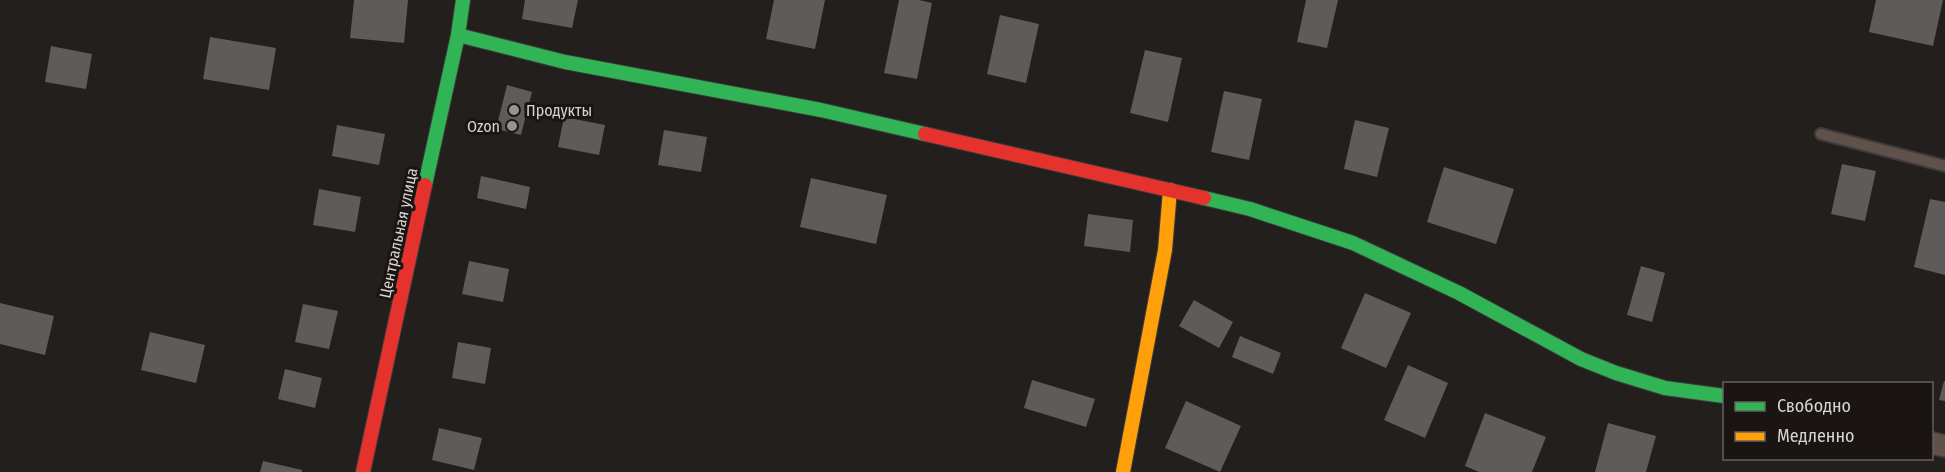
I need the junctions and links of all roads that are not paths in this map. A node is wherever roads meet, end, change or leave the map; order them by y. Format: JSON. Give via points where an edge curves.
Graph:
{"nodes":[{"id":1,"x":463,"y":0,"type":"edge"},
{"id":2,"x":458,"y":34,"type":"junction"},
{"id":3,"x":1821,"y":134,"type":"dead end"},
{"id":4,"x":1945,"y":166,"type":"edge"},
{"id":5,"x":1170,"y":190,"type":"junction"},
{"id":6,"x":1723,"y":396,"type":"edge"},
{"id":7,"x":363,"y":472,"type":"edge"},
{"id":8,"x":1124,"y":472,"type":"edge"}],
"edges":[{"from":1,"to":2,"type":"street","name":"Центральная улица"},
{"from":2,"to":5,"type":"street","via":[[565,62],[821,110]]},
{"from":2,"to":7,"type":"street","name":"Центральная улица"},
{"from":3,"to":4,"type":"lane"},
{"from":5,"to":6,"type":"street","via":[[1250,209],[1353,243],[1616,373],[1665,388]]},
{"from":5,"to":8,"type":"street","via":[[1165,250]]}]}
